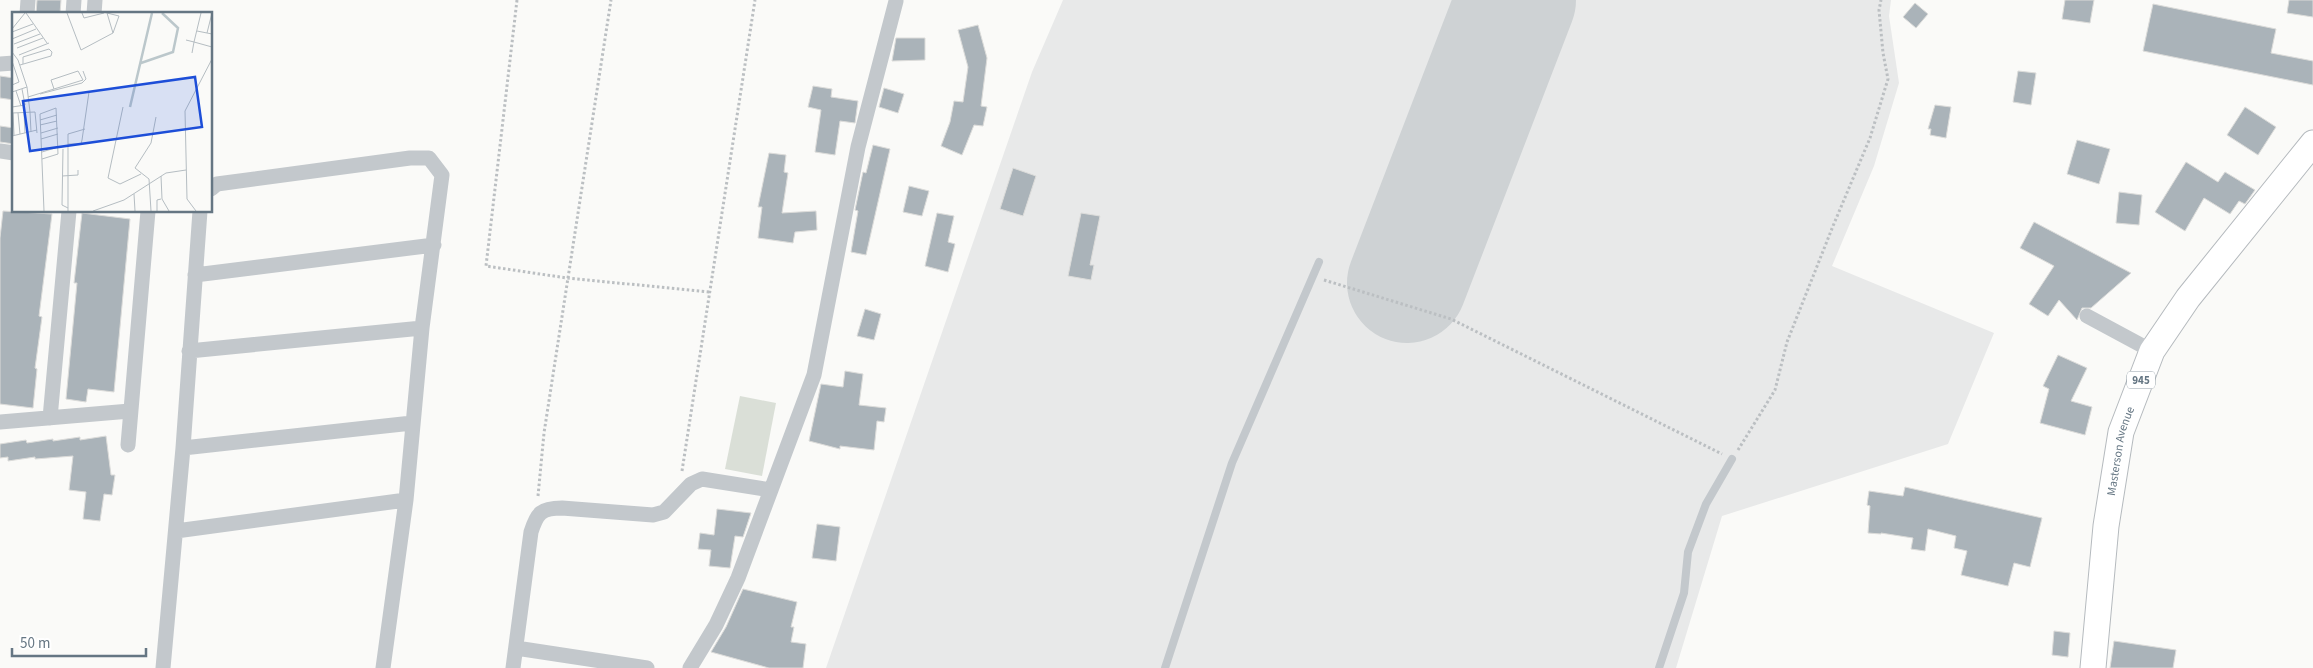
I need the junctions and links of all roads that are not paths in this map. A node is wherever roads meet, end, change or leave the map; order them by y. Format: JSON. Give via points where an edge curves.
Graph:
{"nodes":[{"id":1,"x":896,"y":1,"type":"edge"},
{"id":2,"x":2313,"y":143,"type":"edge"},
{"id":3,"x":212,"y":188,"type":"edge"},
{"id":4,"x":69,"y":212,"type":"edge"},
{"id":5,"x":148,"y":212,"type":"edge"},
{"id":6,"x":200,"y":212,"type":"edge"},
{"id":7,"x":434,"y":245,"type":"junction"},
{"id":8,"x":1318,"y":262,"type":"dead end"},
{"id":9,"x":195,"y":275,"type":"junction"},
{"id":10,"x":2087,"y":316,"type":"dead end"},
{"id":11,"x":422,"y":328,"type":"junction"},
{"id":12,"x":189,"y":351,"type":"junction"},
{"id":13,"x":2152,"y":351,"type":"junction"},
{"id":14,"x":130,"y":411,"type":"junction"},
{"id":15,"x":50,"y":418,"type":"junction"},
{"id":16,"x":0,"y":422,"type":"edge"},
{"id":17,"x":412,"y":423,"type":"junction"},
{"id":18,"x":128,"y":445,"type":"dead end"},
{"id":19,"x":183,"y":448,"type":"junction"},
{"id":20,"x":1732,"y":459,"type":"road end"},
{"id":21,"x":771,"y":490,"type":"junction"},
{"id":22,"x":406,"y":500,"type":"junction"},
{"id":23,"x":176,"y":531,"type":"junction"},
{"id":24,"x":516,"y":648,"type":"junction"},
{"id":25,"x":163,"y":668,"type":"edge"},
{"id":26,"x":383,"y":668,"type":"edge"},
{"id":27,"x":513,"y":668,"type":"edge"},
{"id":28,"x":647,"y":668,"type":"edge"},
{"id":29,"x":690,"y":668,"type":"edge"},
{"id":30,"x":1165,"y":668,"type":"edge"},
{"id":31,"x":1659,"y":668,"type":"edge"},
{"id":32,"x":2093,"y":668,"type":"edge"}],
"edges":[{"from":1,"to":21,"type":"street","via":[[858,147],[814,375]]},
{"from":2,"to":13,"type":"main road","name":"Masterson Avenue","number":"945","via":[[2188,298]]},
{"from":3,"to":7,"type":"street","via":[[217,184],[257,177],[429,158],[442,175]]},
{"from":4,"to":15,"type":"street"},
{"from":5,"to":14,"type":"street"},
{"from":6,"to":9,"type":"street"},
{"from":7,"to":9,"type":"street"},
{"from":7,"to":11,"type":"street"},
{"from":8,"to":30,"type":"lane","via":[[1232,463]]},
{"from":9,"to":12,"type":"street"},
{"from":10,"to":13,"type":"street"},
{"from":11,"to":12,"type":"street"},
{"from":11,"to":17,"type":"street"},
{"from":12,"to":19,"type":"street"},
{"from":13,"to":32,"type":"main road","name":"Masterson Avenue","number":"945","via":[[2121,432],[2106,526]]},
{"from":14,"to":15,"type":"street"},
{"from":14,"to":18,"type":"street"},
{"from":15,"to":16,"type":"street"},
{"from":17,"to":19,"type":"street"},
{"from":17,"to":22,"type":"street"},
{"from":19,"to":23,"type":"street"},
{"from":20,"to":31,"type":"lane","via":[[1706,504],[1688,552],[1684,593]]},
{"from":21,"to":24,"type":"street","via":[[702,479],[691,484],[664,512],[653,515],[562,508],[541,512],[531,532]]},
{"from":21,"to":29,"type":"street","via":[[738,578]]},
{"from":22,"to":23,"type":"street"},
{"from":22,"to":26,"type":"street"},
{"from":23,"to":25,"type":"street"},
{"from":24,"to":27,"type":"street"},
{"from":24,"to":28,"type":"street"}]}
